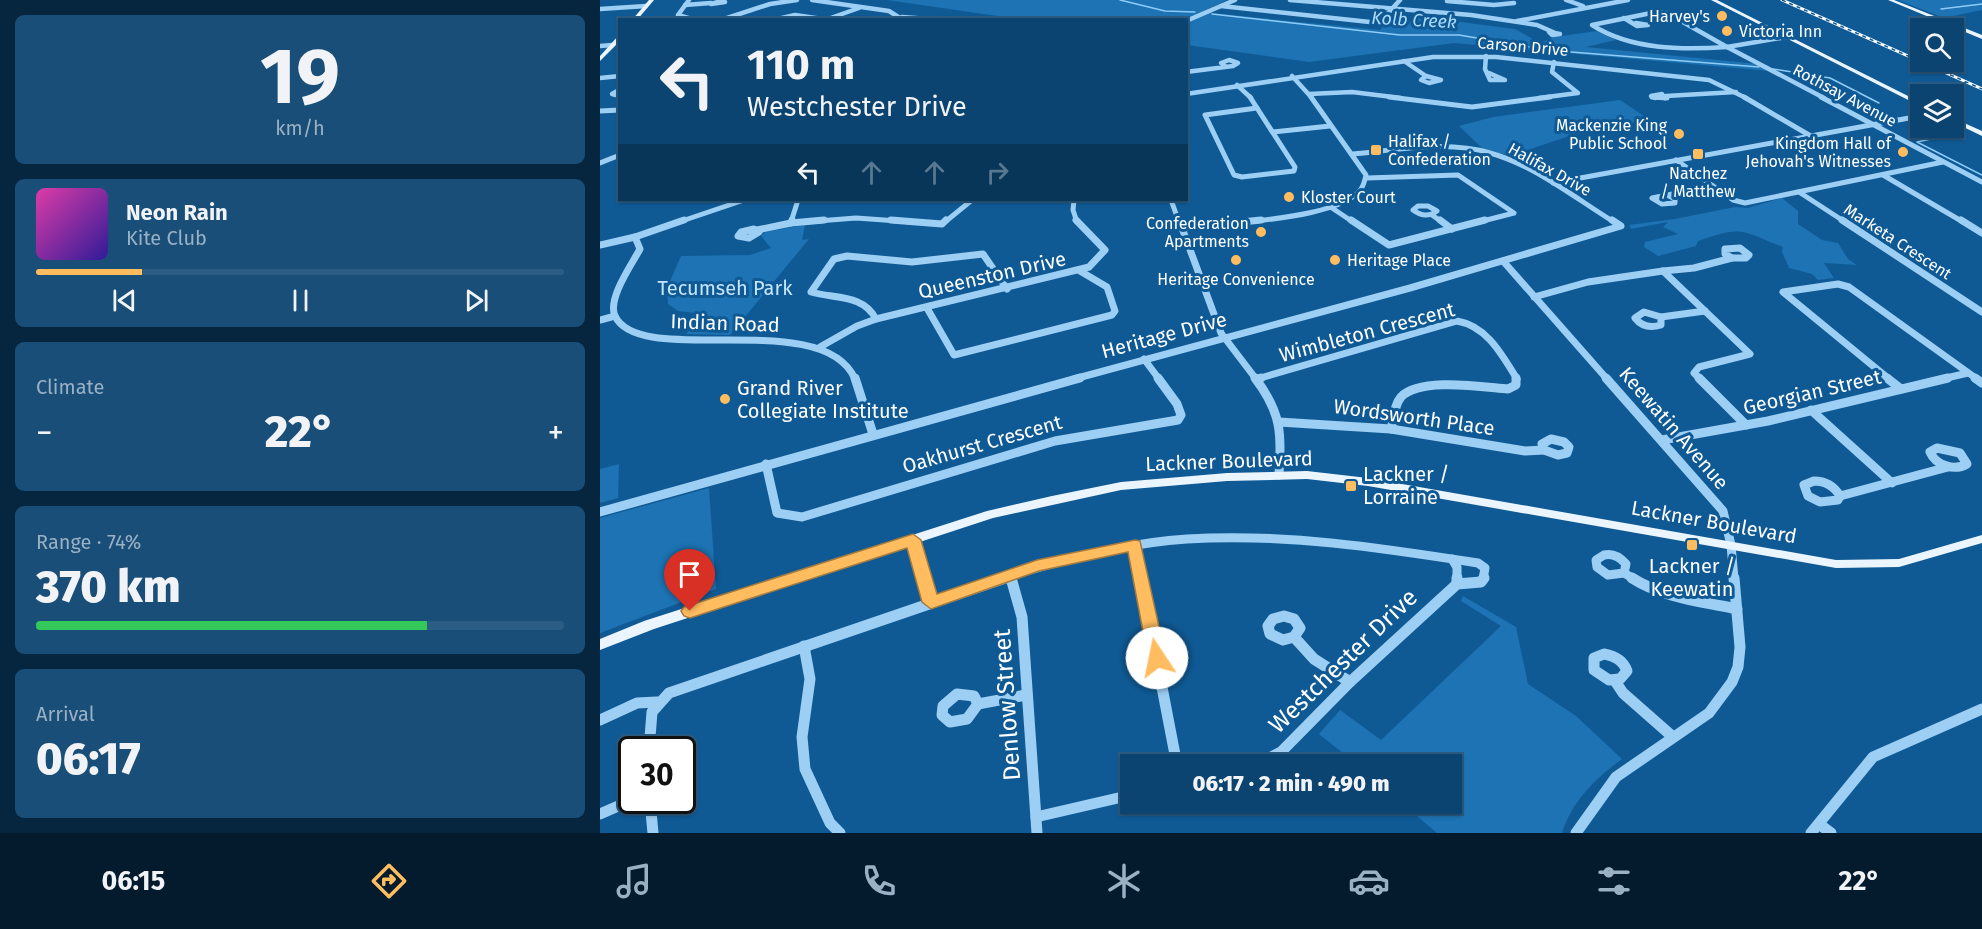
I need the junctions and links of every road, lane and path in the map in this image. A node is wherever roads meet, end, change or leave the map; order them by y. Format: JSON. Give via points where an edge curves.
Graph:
{"nodes":[{"id":1,"x":652,"y":0,"type":"edge"},
{"id":2,"x":689,"y":0,"type":"edge"},
{"id":3,"x":792,"y":0,"type":"edge"},
{"id":4,"x":797,"y":0,"type":"edge"},
{"id":5,"x":812,"y":0,"type":"edge"},
{"id":6,"x":1235,"y":0,"type":"edge"},
{"id":7,"x":1290,"y":0,"type":"edge"},
{"id":8,"x":1352,"y":0,"type":"edge"},
{"id":9,"x":1400,"y":0,"type":"edge"},
{"id":10,"x":1447,"y":0,"type":"edge"},
{"id":11,"x":1507,"y":0,"type":"edge"},
{"id":12,"x":1566,"y":0,"type":"edge"},
{"id":13,"x":1621,"y":0,"type":"edge"},
{"id":14,"x":1628,"y":0,"type":"edge"},
{"id":15,"x":1713,"y":0,"type":"edge"},
{"id":16,"x":1890,"y":0,"type":"edge"},
{"id":17,"x":1305,"y":1,"type":"edge"},
{"id":18,"x":1516,"y":1,"type":"edge"},
{"id":19,"x":711,"y":3,"type":"dead end"},
{"id":20,"x":685,"y":5,"type":"junction"},
{"id":21,"x":1348,"y":5,"type":"junction"},
{"id":22,"x":646,"y":6,"type":"junction"},
{"id":23,"x":1221,"y":6,"type":"junction"},
{"id":24,"x":860,"y":7,"type":"junction"},
{"id":25,"x":1585,"y":7,"type":"junction"},
{"id":26,"x":600,"y":9,"type":"edge"},
{"id":27,"x":1392,"y":9,"type":"junction"},
{"id":28,"x":1438,"y":13,"type":"junction"},
{"id":29,"x":678,"y":15,"type":"junction"},
{"id":30,"x":636,"y":18,"type":"edge"},
{"id":31,"x":676,"y":18,"type":"edge"},
{"id":32,"x":689,"y":18,"type":"edge"},
{"id":33,"x":728,"y":18,"type":"edge"},
{"id":34,"x":782,"y":18,"type":"edge"},
{"id":35,"x":819,"y":18,"type":"edge"},
{"id":36,"x":830,"y":18,"type":"edge"},
{"id":37,"x":902,"y":18,"type":"edge"},
{"id":38,"x":1623,"y":18,"type":"junction"},
{"id":39,"x":1188,"y":20,"type":"edge"},
{"id":40,"x":1515,"y":21,"type":"junction"},
{"id":41,"x":1636,"y":23,"type":"dead end"},
{"id":42,"x":1553,"y":32,"type":"dead end"},
{"id":43,"x":1786,"y":37,"type":"junction"},
{"id":44,"x":1982,"y":37,"type":"edge"},
{"id":45,"x":618,"y":39,"type":"edge"},
{"id":46,"x":612,"y":45,"type":"junction"},
{"id":47,"x":600,"y":46,"type":"edge"},
{"id":48,"x":1727,"y":47,"type":"junction"},
{"id":49,"x":1486,"y":56,"type":"junction"},
{"id":50,"x":600,"y":60,"type":"edge"},
{"id":51,"x":1404,"y":61,"type":"junction"},
{"id":52,"x":1554,"y":62,"type":"junction"},
{"id":53,"x":1225,"y":66,"type":"dead end"},
{"id":54,"x":1188,"y":72,"type":"edge"},
{"id":55,"x":1489,"y":73,"type":"dead end"},
{"id":56,"x":618,"y":76,"type":"edge"},
{"id":57,"x":1292,"y":76,"type":"junction"},
{"id":58,"x":1426,"y":76,"type":"dead end"},
{"id":59,"x":600,"y":78,"type":"edge"},
{"id":60,"x":1237,"y":85,"type":"junction"},
{"id":61,"x":1736,"y":92,"type":"junction"},
{"id":62,"x":1188,"y":94,"type":"edge"},
{"id":63,"x":1309,"y":94,"type":"junction"},
{"id":64,"x":1666,"y":96,"type":"dead end"},
{"id":65,"x":1910,"y":99,"type":"edge"},
{"id":66,"x":1257,"y":108,"type":"junction"},
{"id":67,"x":618,"y":110,"type":"edge"},
{"id":68,"x":600,"y":111,"type":"edge"},
{"id":69,"x":1910,"y":118,"type":"edge"},
{"id":70,"x":1870,"y":124,"type":"junction"},
{"id":71,"x":1964,"y":125,"type":"edge"},
{"id":72,"x":1330,"y":126,"type":"junction"},
{"id":73,"x":1273,"y":132,"type":"junction"},
{"id":74,"x":1982,"y":134,"type":"edge"},
{"id":75,"x":1809,"y":135,"type":"junction"},
{"id":76,"x":1353,"y":154,"type":"junction"},
{"id":77,"x":618,"y":156,"type":"edge"},
{"id":78,"x":1676,"y":160,"type":"junction"},
{"id":79,"x":1943,"y":162,"type":"junction"},
{"id":80,"x":600,"y":164,"type":"edge"},
{"id":81,"x":1883,"y":176,"type":"junction"},
{"id":82,"x":1366,"y":178,"type":"junction"},
{"id":83,"x":1982,"y":182,"type":"edge"},
{"id":84,"x":1553,"y":183,"type":"junction"},
{"id":85,"x":1713,"y":186,"type":"junction"},
{"id":86,"x":1799,"y":192,"type":"junction"},
{"id":87,"x":1669,"y":196,"type":"dead end"},
{"id":88,"x":740,"y":201,"type":"edge"},
{"id":89,"x":798,"y":201,"type":"edge"},
{"id":90,"x":971,"y":201,"type":"edge"},
{"id":91,"x":1074,"y":201,"type":"edge"},
{"id":92,"x":1172,"y":201,"type":"edge"},
{"id":93,"x":1332,"y":208,"type":"junction"},
{"id":94,"x":1432,"y":215,"type":"dead end"},
{"id":95,"x":792,"y":224,"type":"junction"},
{"id":96,"x":1621,"y":226,"type":"joint"},
{"id":97,"x":1182,"y":228,"type":"junction"},
{"id":98,"x":1452,"y":229,"type":"junction"},
{"id":99,"x":757,"y":230,"type":"dead end"},
{"id":100,"x":1982,"y":233,"type":"edge"},
{"id":101,"x":635,"y":237,"type":"junction"},
{"id":102,"x":600,"y":245,"type":"edge"},
{"id":103,"x":1732,"y":258,"type":"dead end"},
{"id":104,"x":1503,"y":261,"type":"junction"},
{"id":105,"x":1080,"y":271,"type":"junction"},
{"id":106,"x":1663,"y":272,"type":"junction"},
{"id":107,"x":1007,"y":289,"type":"junction"},
{"id":108,"x":1534,"y":297,"type":"junction"},
{"id":109,"x":927,"y":308,"type":"junction"},
{"id":110,"x":1705,"y":311,"type":"junction"},
{"id":111,"x":1982,"y":312,"type":"edge"},
{"id":112,"x":615,"y":316,"type":"junction"},
{"id":113,"x":1661,"y":317,"type":"dead end"},
{"id":114,"x":876,"y":318,"type":"junction"},
{"id":115,"x":600,"y":320,"type":"edge"},
{"id":116,"x":1224,"y":338,"type":"junction"},
{"id":117,"x":820,"y":347,"type":"junction"},
{"id":118,"x":1144,"y":359,"type":"junction"},
{"id":119,"x":1968,"y":373,"type":"junction"},
{"id":120,"x":1257,"y":379,"type":"junction"},
{"id":121,"x":1982,"y":383,"type":"edge"},
{"id":122,"x":1901,"y":389,"type":"junction"},
{"id":123,"x":1811,"y":410,"type":"junction"},
{"id":124,"x":1279,"y":422,"type":"junction"},
{"id":125,"x":1746,"y":424,"type":"junction"},
{"id":126,"x":1391,"y":429,"type":"junction"},
{"id":127,"x":873,"y":434,"type":"junction"},
{"id":128,"x":1662,"y":440,"type":"junction"},
{"id":129,"x":1544,"y":450,"type":"dead end"},
{"id":130,"x":766,"y":464,"type":"junction"},
{"id":131,"x":1948,"y":467,"type":"dead end"},
{"id":132,"x":1279,"y":476,"type":"junction"},
{"id":133,"x":1892,"y":483,"type":"junction"},
{"id":134,"x":1840,"y":496,"type":"dead end"},
{"id":135,"x":626,"y":502,"type":"junction"},
{"id":136,"x":600,"y":507,"type":"edge"},
{"id":137,"x":600,"y":512,"type":"edge"},
{"id":138,"x":1982,"y":539,"type":"edge"},
{"id":139,"x":913,"y":540,"type":"junction"},
{"id":140,"x":1135,"y":545,"type":"junction"},
{"id":141,"x":1731,"y":545,"type":"junction"},
{"id":142,"x":1452,"y":559,"type":"junction"},
{"id":143,"x":1624,"y":573,"type":"dead end"},
{"id":144,"x":1010,"y":575,"type":"junction"},
{"id":145,"x":1457,"y":584,"type":"junction"},
{"id":146,"x":931,"y":602,"type":"junction"},
{"id":147,"x":1737,"y":609,"type":"junction"},
{"id":148,"x":1294,"y":638,"type":"dead end"},
{"id":149,"x":600,"y":645,"type":"edge"},
{"id":150,"x":804,"y":646,"type":"junction"},
{"id":151,"x":1615,"y":681,"type":"dead end"},
{"id":152,"x":1350,"y":682,"type":"junction"},
{"id":153,"x":1026,"y":695,"type":"junction"},
{"id":154,"x":657,"y":702,"type":"junction"},
{"id":155,"x":978,"y":704,"type":"dead end"},
{"id":156,"x":1982,"y":709,"type":"edge"},
{"id":157,"x":600,"y":720,"type":"edge"},
{"id":158,"x":649,"y":736,"type":"edge"},
{"id":159,"x":1673,"y":737,"type":"junction"},
{"id":160,"x":1176,"y":754,"type":"edge"},
{"id":161,"x":1277,"y":754,"type":"edge"},
{"id":162,"x":1120,"y":798,"type":"edge"},
{"id":163,"x":618,"y":806,"type":"edge"},
{"id":164,"x":600,"y":814,"type":"edge"},
{"id":165,"x":651,"y":814,"type":"edge"},
{"id":166,"x":1036,"y":817,"type":"junction"},
{"id":167,"x":1815,"y":829,"type":"edge"},
{"id":168,"x":653,"y":833,"type":"edge"},
{"id":169,"x":840,"y":833,"type":"edge"},
{"id":170,"x":1037,"y":833,"type":"edge"},
{"id":171,"x":1575,"y":833,"type":"edge"},
{"id":172,"x":1831,"y":833,"type":"edge"}],
"edges":[{"from":1,"to":22,"type":"main road"},
{"from":2,"to":20,"type":"street"},
{"from":3,"to":4,"type":"street"},
{"from":3,"to":33,"type":"street"},
{"from":5,"to":24,"type":"street"},
{"from":6,"to":23,"type":"street"},
{"from":7,"to":17,"type":"street"},
{"from":8,"to":21,"type":"street"},
{"from":9,"to":27,"type":"street"},
{"from":10,"to":18,"type":"street","via":[[1494,5]]},
{"from":10,"to":28,"type":"street"},
{"from":11,"to":18,"type":"street"},
{"from":12,"to":25,"type":"street"},
{"from":13,"to":14,"type":"street"},
{"from":13,"to":25,"type":"street"},
{"from":15,"to":43,"type":"main road"},
{"from":16,"to":44,"type":"main road"},
{"from":17,"to":21,"type":"street"},
{"from":19,"to":20,"type":"street"},
{"from":20,"to":29,"type":"street"},
{"from":21,"to":27,"type":"street"},
{"from":22,"to":26,"type":"street"},
{"from":22,"to":30,"type":"main road"},
{"from":23,"to":27,"type":"street","via":[[1381,22]]},
{"from":23,"to":39,"type":"street"},
{"from":24,"to":36,"type":"street"},
{"from":24,"to":37,"type":"street","via":[[889,11]]},
{"from":25,"to":40,"type":"street"},
{"from":27,"to":28,"type":"street"},
{"from":28,"to":40,"type":"street"},
{"from":29,"to":31,"type":"street"},
{"from":29,"to":32,"type":"street"},
{"from":34,"to":35,"type":"street"},
{"from":38,"to":41,"type":"street"},
{"from":38,"to":48,"type":"street","name":"Rothsay Avenue","via":[[1656,12],[1671,14]]},
{"from":38,"to":48,"type":"street","name":"Rothsay Avenue","via":[[1592,25],[1614,38],[1630,41]]},
{"from":40,"to":42,"type":"street"},
{"from":43,"to":48,"type":"street"},
{"from":43,"to":65,"type":"main road"},
{"from":45,"to":46,"type":"main road"},
{"from":46,"to":47,"type":"street"},
{"from":46,"to":50,"type":"main road"},
{"from":48,"to":70,"type":"street","name":"Rothsay Avenue"},
{"from":49,"to":51,"type":"street","name":"Carson Drive"},
{"from":49,"to":52,"type":"street","name":"Carson Drive"},
{"from":49,"to":55,"type":"street","via":[[1485,69]]},
{"from":51,"to":57,"type":"street","name":"Carson Drive"},
{"from":51,"to":58,"type":"street"},
{"from":52,"to":61,"type":"street","name":"Carson Drive","via":[[1690,76]]},
{"from":52,"to":63,"type":"street","via":[[1552,72],[1578,93],[1472,106],[1357,92]]},
{"from":53,"to":54,"type":"street"},
{"from":56,"to":59,"type":"street"},
{"from":57,"to":60,"type":"street","name":"Carson Drive"},
{"from":57,"to":63,"type":"street"},
{"from":60,"to":62,"type":"street","name":"Carson Drive"},
{"from":60,"to":66,"type":"street"},
{"from":61,"to":64,"type":"street"},
{"from":61,"to":75,"type":"street","name":"Carson Drive"},
{"from":63,"to":72,"type":"street"},
{"from":66,"to":73,"type":"street"},
{"from":66,"to":73,"type":"street","via":[[1204,115],[1234,175],[1295,170]]},
{"from":67,"to":68,"type":"street"},
{"from":69,"to":70,"type":"street"},
{"from":70,"to":75,"type":"street"},
{"from":70,"to":79,"type":"street","name":"Rothsay Avenue"},
{"from":71,"to":74,"type":"main road"},
{"from":72,"to":73,"type":"street"},
{"from":72,"to":76,"type":"street"},
{"from":75,"to":78,"type":"street"},
{"from":76,"to":82,"type":"street"},
{"from":76,"to":84,"type":"street","name":"Halifax Drive","via":[[1425,147],[1474,150],[1514,161]]},
{"from":77,"to":80,"type":"street"},
{"from":78,"to":84,"type":"street"},
{"from":78,"to":85,"type":"street"},
{"from":79,"to":81,"type":"street"},
{"from":79,"to":83,"type":"street","name":"Rothsay Avenue"},
{"from":81,"to":86,"type":"street"},
{"from":81,"to":100,"type":"street"},
{"from":82,"to":93,"type":"street","via":[[1354,198]]},
{"from":82,"to":98,"type":"street","via":[[1458,175],[1514,213]]},
{"from":84,"to":96,"type":"street","name":"Halifax Drive"},
{"from":85,"to":86,"type":"street","via":[[1738,202]]},
{"from":85,"to":87,"type":"street"},
{"from":86,"to":111,"type":"street","name":"Marketa Crescent"},
{"from":88,"to":101,"type":"street"},
{"from":89,"to":95,"type":"street"},
{"from":90,"to":95,"type":"street","via":[[937,225],[856,218]]},
{"from":91,"to":105,"type":"street","name":"Queenston Drive","via":[[1076,223],[1105,250],[1096,263]]},
{"from":92,"to":97,"type":"street"},
{"from":93,"to":97,"type":"street"},
{"from":93,"to":98,"type":"street","via":[[1389,245]]},
{"from":94,"to":98,"type":"street"},
{"from":95,"to":99,"type":"street"},
{"from":96,"to":104,"type":"street","name":"Heritage Drive"},
{"from":97,"to":116,"type":"street"},
{"from":101,"to":102,"type":"street"},
{"from":101,"to":112,"type":"street","via":[[640,249],[616,297]]},
{"from":103,"to":106,"type":"street"},
{"from":104,"to":108,"type":"street","name":"Keewatin Avenue"},
{"from":104,"to":116,"type":"street","name":"Heritage Drive"},
{"from":105,"to":107,"type":"street","name":"Queenston Drive"},
{"from":105,"to":109,"type":"street","via":[[1107,286],[1115,311],[1112,315],[954,355]]},
{"from":106,"to":108,"type":"street","via":[[1588,282]]},
{"from":106,"to":110,"type":"street"},
{"from":107,"to":109,"type":"street","name":"Queenston Drive"},
{"from":107,"to":114,"type":"street","via":[[983,254],[912,262],[847,256],[834,259],[811,292],[861,302]]},
{"from":108,"to":128,"type":"street","name":"Keewatin Avenue"},
{"from":109,"to":114,"type":"street","name":"Queenston Drive"},
{"from":110,"to":113,"type":"street"},
{"from":110,"to":125,"type":"street","via":[[1750,354],[1699,367],[1694,373]]},
{"from":112,"to":115,"type":"street"},
{"from":112,"to":117,"type":"street","name":"Indian Road","via":[[632,332],[654,337],[782,341]]},
{"from":114,"to":117,"type":"street","name":"Queenston Drive"},
{"from":116,"to":118,"type":"street","name":"Heritage Drive"},
{"from":116,"to":120,"type":"street"},
{"from":117,"to":127,"type":"street","name":"Indian Road","via":[[849,368]]},
{"from":118,"to":127,"type":"street","name":"Heritage Drive"},
{"from":118,"to":130,"type":"street","name":"Oakhurst Crescent","via":[[1177,404],[1181,415],[1178,420],[1054,441],[802,517],[777,513]]},
{"from":119,"to":121,"type":"street"},
{"from":119,"to":122,"type":"street","name":"Georgian Street"},
{"from":119,"to":122,"type":"street","via":[[1849,286],[1783,292]]},
{"from":120,"to":124,"type":"street"},
{"from":120,"to":126,"type":"street","name":"Wimbleton Crescent","via":[[1457,321],[1479,327],[1517,379],[1508,389],[1435,386],[1411,390],[1398,401]]},
{"from":122,"to":123,"type":"street","name":"Georgian Street"},
{"from":123,"to":125,"type":"street","name":"Georgian Street"},
{"from":123,"to":133,"type":"street"},
{"from":124,"to":126,"type":"street","name":"Wordsworth Place"},
{"from":124,"to":132,"type":"street"},
{"from":125,"to":128,"type":"street","name":"Georgian Street"},
{"from":126,"to":129,"type":"street","name":"Wordsworth Place","via":[[1525,451]]},
{"from":127,"to":130,"type":"street","name":"Heritage Drive"},
{"from":128,"to":141,"type":"street","name":"Keewatin Avenue","via":[[1723,511]]},
{"from":130,"to":135,"type":"street","name":"Heritage Drive"},
{"from":131,"to":133,"type":"street"},
{"from":132,"to":139,"type":"main road","name":"Lackner Boulevard","via":[[1121,486],[991,514]]},
{"from":132,"to":141,"type":"main road","name":"Lackner Boulevard","via":[[1307,475],[1414,488]]},
{"from":133,"to":134,"type":"street"},
{"from":135,"to":136,"type":"street","name":"Heritage Drive"},
{"from":135,"to":137,"type":"street","name":"Heritage Drive"},
{"from":138,"to":141,"type":"main road","name":"Lackner Boulevard","via":[[1899,563],[1869,565],[1836,564]]},
{"from":139,"to":146,"type":"street"},
{"from":139,"to":149,"type":"main road","name":"Lackner Boulevard","via":[[650,625]]},
{"from":140,"to":142,"type":"street","name":"Westchester Drive","via":[[1207,538],[1299,538]]},
{"from":140,"to":144,"type":"street","name":"Westchester Drive"},
{"from":140,"to":160,"type":"street"},
{"from":141,"to":147,"type":"street","name":"Keewatin Avenue"},
{"from":142,"to":145,"type":"street","via":[[1457,567]]},
{"from":142,"to":145,"type":"street","name":"Westchester Drive","via":[[1478,562],[1485,568],[1481,582]]},
{"from":143,"to":147,"type":"street","via":[[1650,587]]},
{"from":144,"to":146,"type":"street","name":"Westchester Drive"},
{"from":144,"to":153,"type":"street","name":"Denlow Street","via":[[1022,617]]},
{"from":145,"to":152,"type":"street","name":"Westchester Drive"},
{"from":146,"to":150,"type":"street","name":"Westchester Drive"},
{"from":147,"to":159,"type":"street","name":"Keewatin Avenue","via":[[1740,646],[1732,682],[1709,713]]},
{"from":148,"to":152,"type":"street","via":[[1314,659]]},
{"from":150,"to":154,"type":"street","name":"Westchester Drive","via":[[669,693]]},
{"from":150,"to":169,"type":"street","via":[[810,679],[802,737],[806,769],[830,823]]},
{"from":151,"to":159,"type":"street","via":[[1623,693]]},
{"from":152,"to":161,"type":"street","name":"Westchester Drive"},
{"from":153,"to":155,"type":"street"},
{"from":153,"to":166,"type":"street","name":"Denlow Street"},
{"from":154,"to":157,"type":"street","name":"Westchester Drive","via":[[637,703]]},
{"from":154,"to":158,"type":"street","via":[[648,716]]},
{"from":156,"to":167,"type":"street","via":[[1873,757]]},
{"from":159,"to":171,"type":"street","name":"Keewatin Avenue","via":[[1616,777]]},
{"from":162,"to":166,"type":"street"},
{"from":163,"to":164,"type":"street"},
{"from":165,"to":168,"type":"street"},
{"from":166,"to":170,"type":"street","name":"Denlow Street"},
{"from":167,"to":172,"type":"street"}]}
